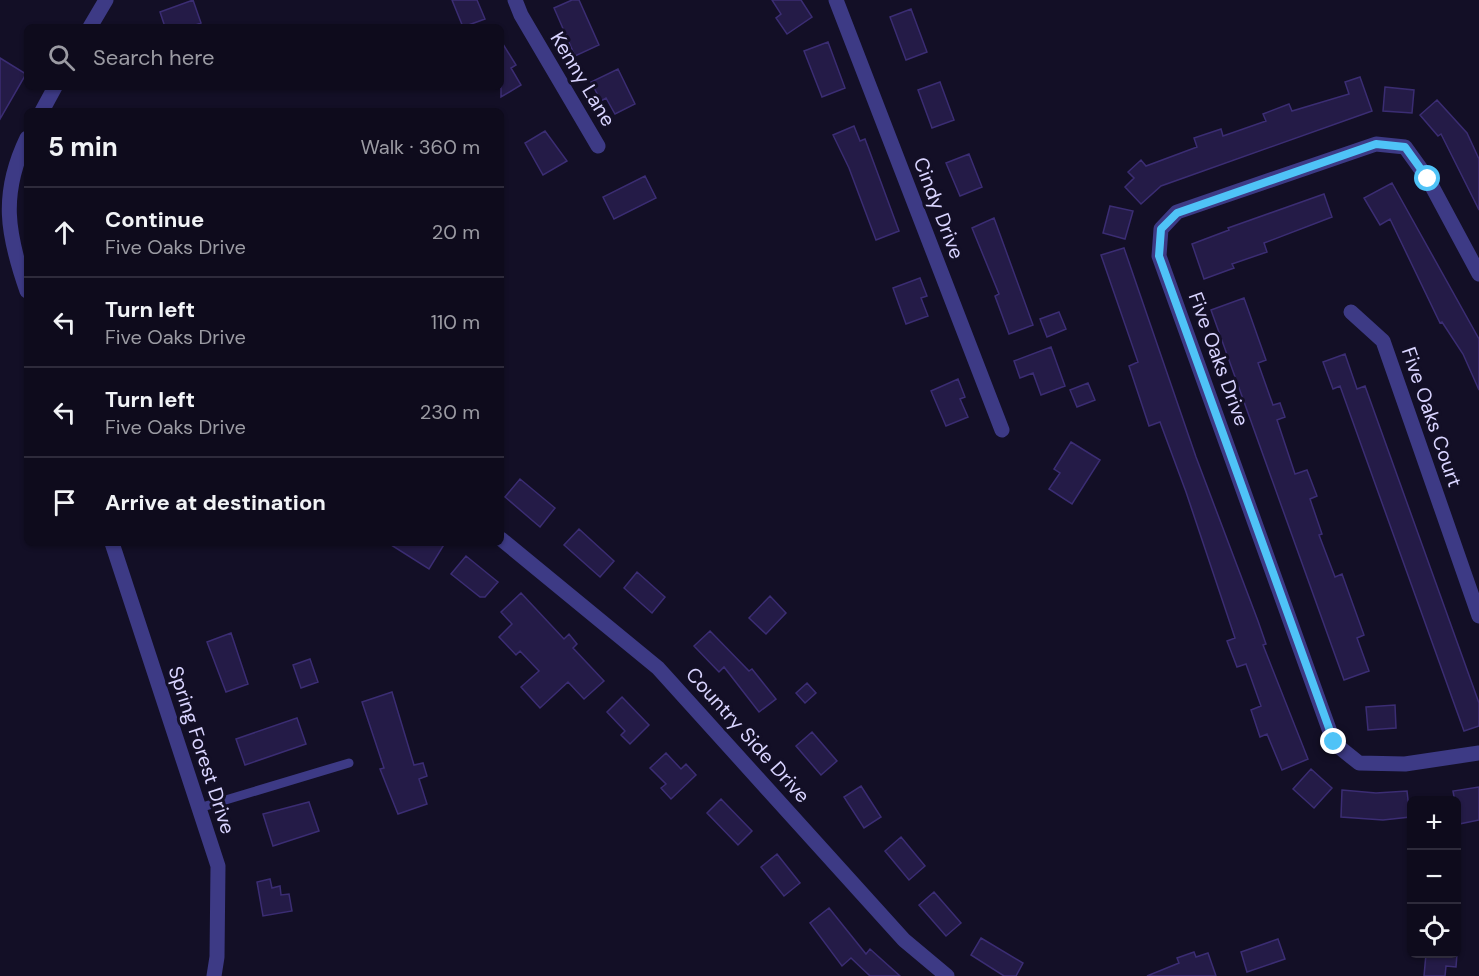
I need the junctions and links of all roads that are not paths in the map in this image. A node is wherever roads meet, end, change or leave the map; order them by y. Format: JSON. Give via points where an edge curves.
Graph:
{"nodes":[{"id":1,"x":106,"y":0,"type":"edge"},
{"id":2,"x":515,"y":0,"type":"edge"},
{"id":3,"x":836,"y":0,"type":"edge"},
{"id":4,"x":92,"y":24,"type":"edge"},
{"id":5,"x":54,"y":90,"type":"edge"},
{"id":6,"x":44,"y":108,"type":"edge"},
{"id":7,"x":24,"y":144,"type":"edge"},
{"id":8,"x":598,"y":146,"type":"dead end"},
{"id":9,"x":1479,"y":273,"type":"edge"},
{"id":10,"x":24,"y":283,"type":"edge"},
{"id":11,"x":1351,"y":312,"type":"dead end"},
{"id":12,"x":1002,"y":430,"type":"dead end"},
{"id":13,"x":504,"y":541,"type":"edge"},
{"id":14,"x":113,"y":546,"type":"edge"},
{"id":15,"x":1479,"y":616,"type":"edge"},
{"id":16,"x":1479,"y":753,"type":"edge"},
{"id":17,"x":349,"y":763,"type":"dead end"},
{"id":18,"x":199,"y":808,"type":"junction"},
{"id":19,"x":214,"y":976,"type":"edge"},
{"id":20,"x":947,"y":976,"type":"edge"}],
"edges":[{"from":1,"to":4,"type":"street"},
{"from":2,"to":8,"type":"street","name":"Kenny Lane"},
{"from":3,"to":12,"type":"street","name":"Cindy Drive"},
{"from":5,"to":6,"type":"street"},
{"from":7,"to":10,"type":"street","via":[[14,162],[6,202],[10,244]]},
{"from":9,"to":16,"type":"street","name":"Five Oaks Drive","via":[[1428,179],[1405,147],[1376,144],[1177,213],[1161,229],[1159,256],[1334,742],[1359,762],[1405,764]]},
{"from":11,"to":15,"type":"street","name":"Five Oaks Court","via":[[1383,341]]},
{"from":13,"to":20,"type":"street","name":"Country Side Drive","via":[[658,668],[904,940]]},
{"from":14,"to":18,"type":"street","name":"Spring Forest Drive"},
{"from":17,"to":18,"type":"lane"},
{"from":18,"to":19,"type":"street","name":"Spring Forest Drive","via":[[218,866]]}]}
